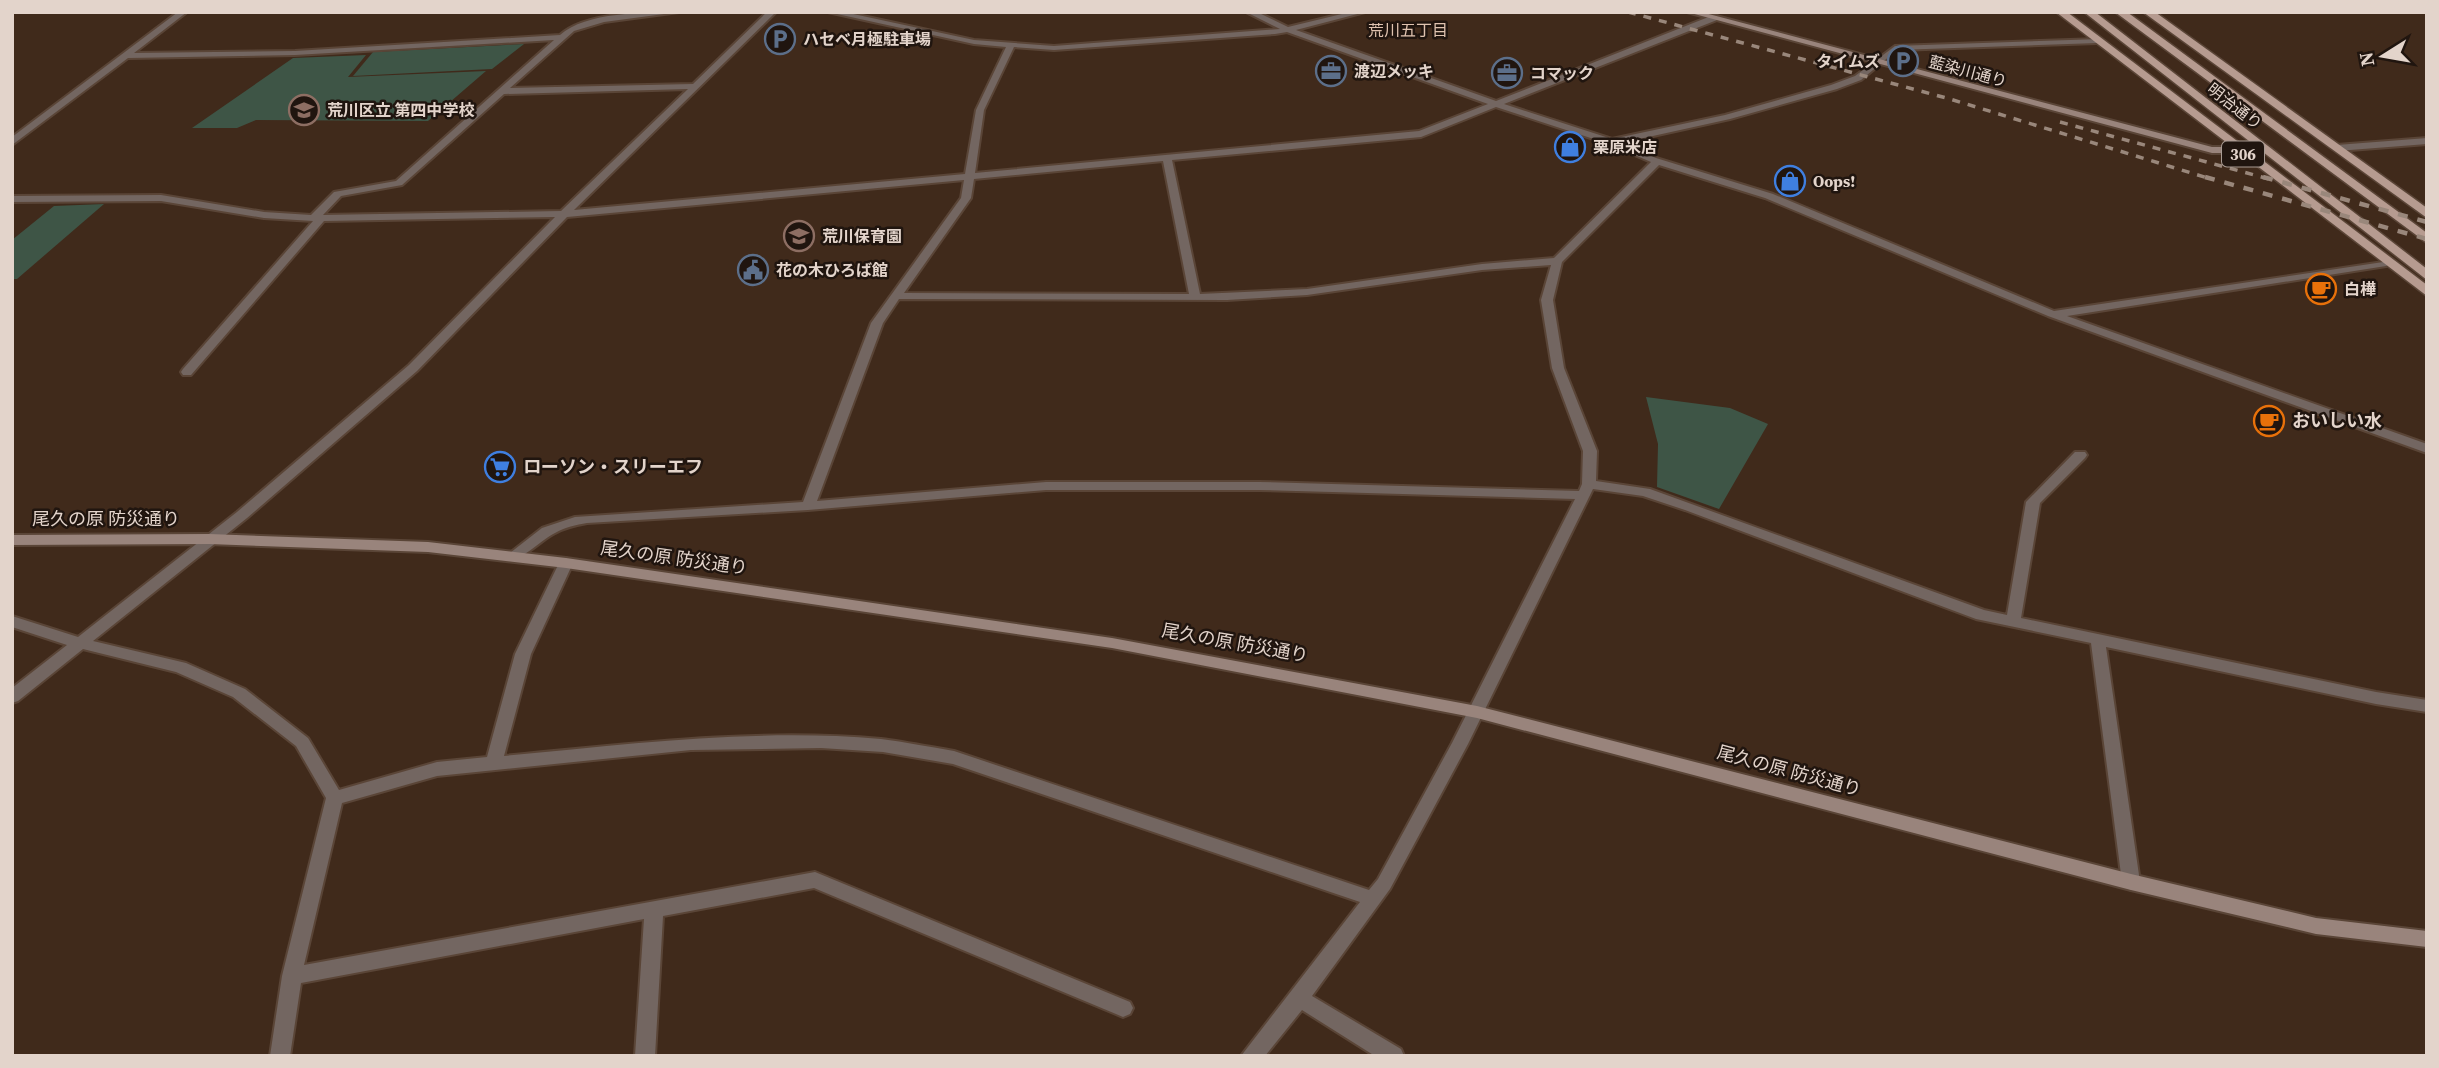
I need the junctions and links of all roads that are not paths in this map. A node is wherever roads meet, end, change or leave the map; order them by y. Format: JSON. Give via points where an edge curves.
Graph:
{"nodes":[{"id":1,"x":184,"y":12,"type":"edge"},
{"id":2,"x":675,"y":12,"type":"edge"},
{"id":3,"x":772,"y":12,"type":"edge"},
{"id":4,"x":832,"y":12,"type":"edge"},
{"id":5,"x":1250,"y":12,"type":"edge"},
{"id":6,"x":1361,"y":12,"type":"edge"},
{"id":7,"x":1691,"y":12,"type":"edge"},
{"id":8,"x":2061,"y":12,"type":"edge"},
{"id":9,"x":2089,"y":12,"type":"edge"},
{"id":10,"x":2120,"y":12,"type":"edge"},
{"id":11,"x":2148,"y":12,"type":"edge"},
{"id":12,"x":1714,"y":18,"type":"junction"},
{"id":13,"x":1287,"y":29,"type":"junction"},
{"id":14,"x":560,"y":37,"type":"junction"},
{"id":15,"x":2097,"y":41,"type":"junction"},
{"id":16,"x":1010,"y":47,"type":"junction"},
{"id":17,"x":130,"y":56,"type":"junction"},
{"id":18,"x":1879,"y":62,"type":"junction"},
{"id":19,"x":698,"y":86,"type":"junction"},
{"id":20,"x":503,"y":91,"type":"junction"},
{"id":21,"x":1492,"y":104,"type":"junction"},
{"id":22,"x":2427,"y":141,"type":"edge"},
{"id":23,"x":12,"y":142,"type":"edge"},
{"id":24,"x":1612,"y":142,"type":"junction"},
{"id":25,"x":2337,"y":148,"type":"junction"},
{"id":26,"x":2238,"y":150,"type":"junction"},
{"id":27,"x":1167,"y":159,"type":"junction"},
{"id":28,"x":1658,"y":161,"type":"junction"},
{"id":29,"x":968,"y":177,"type":"junction"},
{"id":30,"x":12,"y":200,"type":"edge"},
{"id":31,"x":2412,"y":203,"type":"junction"},
{"id":32,"x":2427,"y":206,"type":"edge"},
{"id":33,"x":564,"y":214,"type":"junction"},
{"id":34,"x":2427,"y":214,"type":"edge"},
{"id":35,"x":318,"y":218,"type":"junction"},
{"id":36,"x":2427,"y":239,"type":"edge"},
{"id":37,"x":1557,"y":261,"type":"junction"},
{"id":38,"x":2386,"y":263,"type":"junction"},
{"id":39,"x":2427,"y":276,"type":"edge"},
{"id":40,"x":2427,"y":292,"type":"edge"},
{"id":41,"x":896,"y":296,"type":"junction"},
{"id":42,"x":1195,"y":297,"type":"junction"},
{"id":43,"x":2052,"y":314,"type":"junction"},
{"id":44,"x":187,"y":372,"type":"dead end"},
{"id":45,"x":2427,"y":449,"type":"edge"},
{"id":46,"x":2080,"y":455,"type":"dead end"},
{"id":47,"x":1586,"y":490,"type":"junction"},
{"id":48,"x":808,"y":506,"type":"junction"},
{"id":49,"x":209,"y":539,"type":"junction"},
{"id":50,"x":12,"y":540,"type":"edge"},
{"id":51,"x":513,"y":556,"type":"junction"},
{"id":52,"x":566,"y":563,"type":"junction"},
{"id":53,"x":12,"y":621,"type":"edge"},
{"id":54,"x":2013,"y":622,"type":"junction"},
{"id":55,"x":2098,"y":641,"type":"junction"},
{"id":56,"x":79,"y":643,"type":"junction"},
{"id":57,"x":12,"y":697,"type":"edge"},
{"id":58,"x":2427,"y":706,"type":"edge"},
{"id":59,"x":1477,"y":712,"type":"junction"},
{"id":60,"x":494,"y":763,"type":"junction"},
{"id":61,"x":335,"y":798,"type":"junction"},
{"id":62,"x":2131,"y":883,"type":"junction"},
{"id":63,"x":1373,"y":899,"type":"junction"},
{"id":64,"x":654,"y":909,"type":"junction"},
{"id":65,"x":2427,"y":939,"type":"edge"},
{"id":66,"x":292,"y":976,"type":"junction"},
{"id":67,"x":1299,"y":998,"type":"junction"},
{"id":68,"x":1123,"y":1008,"type":"dead end"},
{"id":69,"x":280,"y":1056,"type":"edge"},
{"id":70,"x":645,"y":1056,"type":"edge"},
{"id":71,"x":1251,"y":1056,"type":"edge"},
{"id":72,"x":1394,"y":1056,"type":"edge"}],
"edges":[{"from":1,"to":17,"type":"street"},
{"from":2,"to":14,"type":"street","via":[[583,23]]},
{"from":3,"to":19,"type":"street"},
{"from":4,"to":16,"type":"street"},
{"from":5,"to":13,"type":"street"},
{"from":6,"to":13,"type":"street"},
{"from":7,"to":12,"type":"street","name":"藍染川通り"},
{"from":8,"to":15,"type":"main road","number":"306"},
{"from":9,"to":39,"type":"main road","name":"明治通り","number":"306"},
{"from":10,"to":36,"type":"main road","name":"明治通り","number":"306"},
{"from":11,"to":25,"type":"main road"},
{"from":12,"to":18,"type":"street","name":"藍染川通り"},
{"from":12,"to":21,"type":"street"},
{"from":13,"to":16,"type":"street","via":[[1144,43]]},
{"from":13,"to":21,"type":"street"},
{"from":14,"to":17,"type":"street","via":[[295,53]]},
{"from":14,"to":20,"type":"street"},
{"from":15,"to":18,"type":"street","via":[[1895,48]]},
{"from":15,"to":26,"type":"main road","number":"306"},
{"from":16,"to":29,"type":"street","via":[[980,110]]},
{"from":17,"to":23,"type":"street"},
{"from":18,"to":24,"type":"street","via":[[1858,78],[1822,91]]},
{"from":18,"to":26,"type":"street","name":"藍染川通り","via":[[2212,150]]},
{"from":19,"to":20,"type":"street"},
{"from":19,"to":33,"type":"street"},
{"from":20,"to":35,"type":"street","via":[[399,183],[338,194]]},
{"from":21,"to":24,"type":"street"},
{"from":21,"to":27,"type":"street","via":[[1421,134]]},
{"from":22,"to":25,"type":"street"},
{"from":24,"to":28,"type":"street"},
{"from":25,"to":31,"type":"main road"},
{"from":26,"to":38,"type":"main road","number":"306"},
{"from":27,"to":29,"type":"street"},
{"from":27,"to":42,"type":"street"},
{"from":28,"to":37,"type":"street"},
{"from":28,"to":43,"type":"street","via":[[1769,196]]},
{"from":29,"to":33,"type":"street"},
{"from":29,"to":41,"type":"street","via":[[965,198]]},
{"from":30,"to":35,"type":"street","via":[[161,198],[264,215]]},
{"from":31,"to":32,"type":"street"},
{"from":31,"to":34,"type":"main road"},
{"from":33,"to":35,"type":"street"},
{"from":33,"to":49,"type":"street","via":[[413,368]]},
{"from":35,"to":44,"type":"street"},
{"from":37,"to":42,"type":"street","via":[[1307,292]]},
{"from":37,"to":47,"type":"street","via":[[1547,300],[1558,368],[1590,451]]},
{"from":38,"to":40,"type":"main road","number":"306"},
{"from":38,"to":43,"type":"street"},
{"from":41,"to":42,"type":"street"},
{"from":41,"to":48,"type":"street","via":[[877,323]]},
{"from":43,"to":45,"type":"street"},
{"from":46,"to":54,"type":"street","via":[[2033,502]]},
{"from":47,"to":48,"type":"street","via":[[1046,486]]},
{"from":47,"to":54,"type":"street","via":[[1645,492],[1981,615]]},
{"from":47,"to":59,"type":"street"},
{"from":48,"to":51,"type":"street","via":[[559,523]]},
{"from":49,"to":50,"type":"street","name":"尾久の原 防災通り"},
{"from":49,"to":51,"type":"street","name":"尾久の原 防災通り"},
{"from":49,"to":56,"type":"street"},
{"from":51,"to":52,"type":"street","name":"尾久の原 防災通り"},
{"from":52,"to":59,"type":"street","name":"尾久の原 防災通り","via":[[1112,643]]},
{"from":52,"to":60,"type":"street","via":[[523,653]]},
{"from":53,"to":56,"type":"street"},
{"from":54,"to":55,"type":"street"},
{"from":55,"to":58,"type":"street"},
{"from":55,"to":62,"type":"street"},
{"from":56,"to":57,"type":"street"},
{"from":56,"to":61,"type":"street","via":[[180,667],[240,693],[302,741]]},
{"from":59,"to":62,"type":"street","name":"尾久の原 防災通り"},
{"from":59,"to":63,"type":"street"},
{"from":60,"to":61,"type":"street","via":[[437,769]]},
{"from":60,"to":63,"type":"street","via":[[691,744],[883,746],[954,758]]},
{"from":61,"to":66,"type":"street"},
{"from":62,"to":65,"type":"street","name":"尾久の原 防災通り","via":[[2316,926]]},
{"from":63,"to":67,"type":"street"},
{"from":64,"to":66,"type":"street"},
{"from":64,"to":68,"type":"street","via":[[815,880]]},
{"from":64,"to":70,"type":"street"},
{"from":66,"to":69,"type":"street"},
{"from":67,"to":71,"type":"street"},
{"from":67,"to":72,"type":"street"}]}
